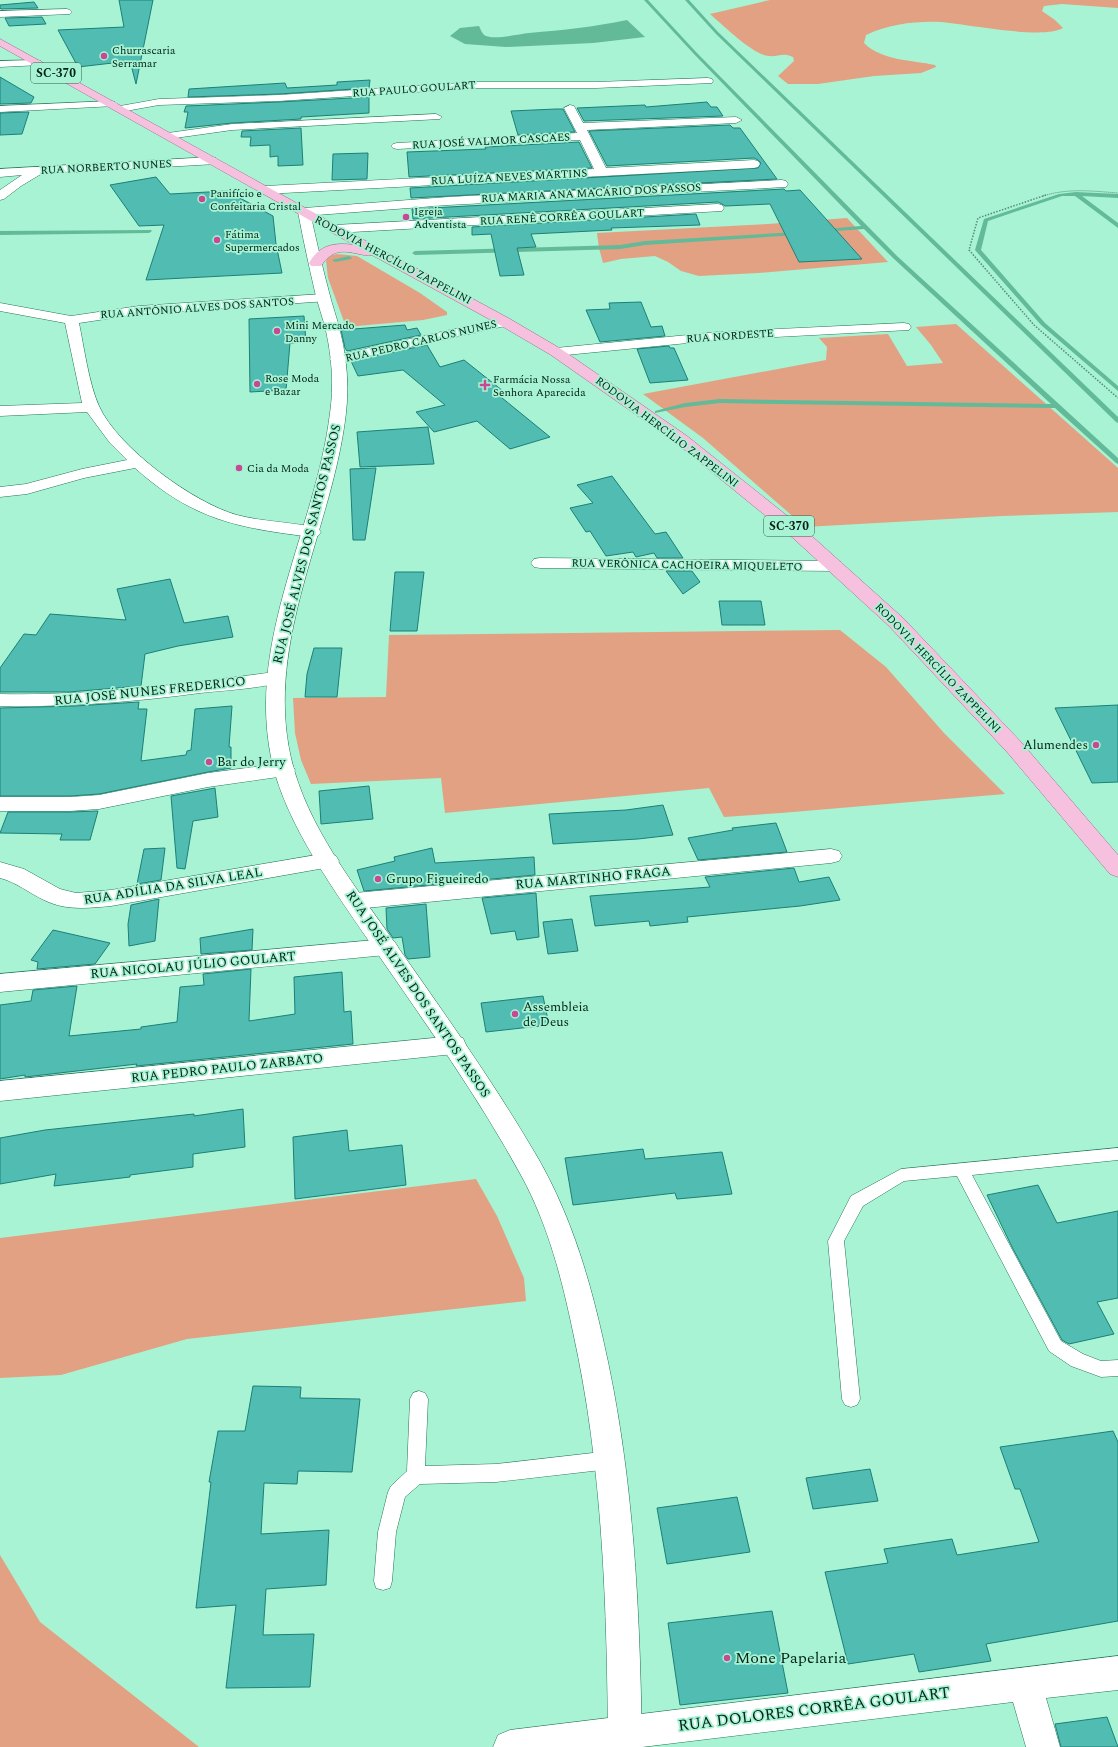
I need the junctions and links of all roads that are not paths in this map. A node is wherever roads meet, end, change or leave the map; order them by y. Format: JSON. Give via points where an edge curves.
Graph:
{"nodes":[{"id":1,"x":67,"y":12,"type":"dead end"},
{"id":2,"x":0,"y":14,"type":"edge"},
{"id":3,"x":1,"y":43,"type":"edge"},
{"id":4,"x":37,"y":63,"type":"junction"},
{"id":5,"x":0,"y":64,"type":"edge"},
{"id":6,"x":708,"y":81,"type":"dead end"},
{"id":7,"x":115,"y":107,"type":"junction"},
{"id":8,"x":570,"y":108,"type":"dead end"},
{"id":9,"x":0,"y":109,"type":"edge"},
{"id":10,"x":436,"y":117,"type":"dead end"},
{"id":11,"x":736,"y":120,"type":"dead end"},
{"id":12,"x":582,"y":132,"type":"junction"},
{"id":13,"x":168,"y":136,"type":"junction"},
{"id":14,"x":397,"y":146,"type":"dead end"},
{"id":15,"x":212,"y":161,"type":"junction"},
{"id":16,"x":754,"y":164,"type":"dead end"},
{"id":17,"x":39,"y":171,"type":"junction"},
{"id":18,"x":602,"y":172,"type":"junction"},
{"id":19,"x":0,"y":173,"type":"edge"},
{"id":20,"x":782,"y":184,"type":"dead end"},
{"id":21,"x":265,"y":190,"type":"junction"},
{"id":22,"x":0,"y":196,"type":"edge"},
{"id":23,"x":718,"y":208,"type":"dead end"},
{"id":24,"x":304,"y":212,"type":"junction"},
{"id":25,"x":330,"y":227,"type":"junction"},
{"id":26,"x":360,"y":243,"type":"junction"},
{"id":27,"x":312,"y":244,"type":"junction"},
{"id":28,"x":394,"y":262,"type":"junction"},
{"id":29,"x":316,"y":263,"type":"junction"},
{"id":30,"x":323,"y":298,"type":"junction"},
{"id":31,"x":0,"y":307,"type":"edge"},
{"id":32,"x":70,"y":320,"type":"junction"},
{"id":33,"x":505,"y":322,"type":"junction"},
{"id":34,"x":904,"y":327,"type":"dead end"},
{"id":35,"x":556,"y":352,"type":"junction"},
{"id":36,"x":337,"y":359,"type":"junction"},
{"id":37,"x":91,"y":407,"type":"junction"},
{"id":38,"x":0,"y":411,"type":"edge"},
{"id":39,"x":137,"y":463,"type":"junction"},
{"id":40,"x":0,"y":492,"type":"edge"},
{"id":41,"x":312,"y":532,"type":"junction"},
{"id":42,"x":540,"y":564,"type":"dead end"},
{"id":43,"x":835,"y":566,"type":"junction"},
{"id":44,"x":275,"y":678,"type":"junction"},
{"id":45,"x":0,"y":700,"type":"edge"},
{"id":46,"x":284,"y":770,"type":"junction"},
{"id":47,"x":0,"y":804,"type":"edge"},
{"id":48,"x":831,"y":856,"type":"dead end"},
{"id":49,"x":328,"y":861,"type":"junction"},
{"id":50,"x":1118,"y":868,"type":"edge"},
{"id":51,"x":0,"y":870,"type":"edge"},
{"id":52,"x":355,"y":900,"type":"junction"},
{"id":53,"x":386,"y":947,"type":"junction"},
{"id":54,"x":0,"y":983,"type":"edge"},
{"id":55,"x":454,"y":1045,"type":"junction"},
{"id":56,"x":0,"y":1091,"type":"edge"},
{"id":57,"x":1118,"y":1154,"type":"edge"},
{"id":58,"x":962,"y":1170,"type":"junction"},
{"id":59,"x":1118,"y":1368,"type":"edge"},
{"id":60,"x":419,"y":1399,"type":"dead end"},
{"id":61,"x":851,"y":1399,"type":"dead end"},
{"id":62,"x":610,"y":1460,"type":"junction"},
{"id":63,"x":416,"y":1475,"type":"junction"},
{"id":64,"x":383,"y":1581,"type":"dead end"},
{"id":65,"x":1118,"y":1673,"type":"edge"},
{"id":66,"x":1025,"y":1684,"type":"junction"},
{"id":67,"x":625,"y":1739,"type":"edge"},
{"id":68,"x":510,"y":1747,"type":"edge"},
{"id":69,"x":1043,"y":1747,"type":"edge"}],
"edges":[{"from":1,"to":2,"type":"street"},
{"from":3,"to":4,"type":"main road","name":"RODOVIA HERCÍLIO ZAPPELINI","number":"SC-370"},
{"from":4,"to":5,"type":"street"},
{"from":4,"to":7,"type":"main road","name":"RODOVIA HERCÍLIO ZAPPELINI","number":"SC-370"},
{"from":6,"to":7,"type":"street","name":"RUA PAULO GOULART","via":[[596,85],[475,85],[279,98],[159,102]]},
{"from":7,"to":9,"type":"street","name":"RUA PAULO GOULART"},
{"from":7,"to":13,"type":"main road","name":"RODOVIA HERCÍLIO ZAPPELINI","number":"SC-370"},
{"from":8,"to":12,"type":"street"},
{"from":10,"to":13,"type":"street","via":[[232,127]]},
{"from":11,"to":12,"type":"street","name":"RUA JOSÉ VALMOR CASCAES"},
{"from":12,"to":14,"type":"street","name":"RUA JOSÉ VALMOR CASCAES"},
{"from":12,"to":18,"type":"street"},
{"from":13,"to":15,"type":"main road","name":"RODOVIA HERCÍLIO ZAPPELINI","number":"SC-370"},
{"from":15,"to":17,"type":"street","name":"RUA NORBERTO NUNES"},
{"from":15,"to":21,"type":"main road","name":"RODOVIA HERCÍLIO ZAPPELINI","number":"SC-370"},
{"from":16,"to":18,"type":"street","name":"RUA LUÍZA NEVES MARTINS"},
{"from":17,"to":19,"type":"street","name":"RUA NORBERTO NUNES"},
{"from":17,"to":22,"type":"street"},
{"from":18,"to":21,"type":"street","name":"RUA LUÍZA NEVES MARTINS"},
{"from":20,"to":24,"type":"street","name":"RUA MARIA ANA MACÁRIO DOS PASSOS","via":[[448,201]]},
{"from":21,"to":24,"type":"main road","name":"RODOVIA HERCÍLIO ZAPPELINI","number":"SC-370"},
{"from":23,"to":25,"type":"street","name":"RUA RENÊ CORRÊA GOULART"},
{"from":24,"to":25,"type":"main road","name":"RODOVIA HERCÍLIO ZAPPELINI","number":"SC-370"},
{"from":24,"to":27,"type":"street","name":"RUA JOSÉ ALVES DOS SANTOS PASSOS"},
{"from":25,"to":26,"type":"main road","name":"RODOVIA HERCÍLIO ZAPPELINI","number":"SC-370"},
{"from":25,"to":27,"type":"street"},
{"from":26,"to":28,"type":"main road","name":"RODOVIA HERCÍLIO ZAPPELINI","number":"SC-370"},
{"from":26,"to":29,"type":"main road","via":[[333,242],[322,245],[316,251]]},
{"from":27,"to":29,"type":"street","name":"RUA JOSÉ ALVES DOS SANTOS PASSOS"},
{"from":28,"to":29,"type":"main road","via":[[365,251],[338,249],[322,252]]},
{"from":28,"to":33,"type":"main road","name":"RODOVIA HERCÍLIO ZAPPELINI","number":"SC-370"},
{"from":29,"to":30,"type":"street","name":"RUA JOSÉ ALVES DOS SANTOS PASSOS"},
{"from":30,"to":32,"type":"street","name":"RUA ANTÔNIO ALVES DOS SANTOS","via":[[139,310]]},
{"from":30,"to":36,"type":"street","name":"RUA JOSÉ ALVES DOS SANTOS PASSOS","via":[[335,339]]},
{"from":31,"to":32,"type":"street","name":"RUA ANTÔNIO ALVES DOS SANTOS"},
{"from":32,"to":37,"type":"street"},
{"from":33,"to":35,"type":"main road","name":"RODOVIA HERCÍLIO ZAPPELINI","number":"SC-370"},
{"from":33,"to":36,"type":"street","name":"RUA PEDRO CARLOS NUNES"},
{"from":34,"to":35,"type":"street","name":"RUA NORDESTE","via":[[718,336]]},
{"from":35,"to":43,"type":"main road","name":"RODOVIA HERCÍLIO ZAPPELINI","number":"SC-370","via":[[718,467]]},
{"from":36,"to":41,"type":"street","name":"RUA JOSÉ ALVES DOS SANTOS PASSOS","via":[[338,415]]},
{"from":37,"to":38,"type":"street"},
{"from":37,"to":39,"type":"street","via":[[104,426]]},
{"from":39,"to":40,"type":"street","via":[[27,489]]},
{"from":39,"to":41,"type":"street","via":[[181,495],[219,515],[247,523]]},
{"from":41,"to":44,"type":"street","name":"RUA JOSÉ ALVES DOS SANTOS PASSOS","via":[[285,625]]},
{"from":42,"to":43,"type":"street","name":"RUA VERÔNICA CACHOEIRA MIQUELETO"},
{"from":43,"to":50,"type":"main road","name":"RODOVIA HERCÍLIO ZAPPELINI","number":"SC-370","via":[[896,622],[1014,747]]},
{"from":44,"to":45,"type":"street","name":"RUA JOSÉ NUNES FREDERICO","via":[[114,697]]},
{"from":44,"to":46,"type":"street","name":"RUA JOSÉ ALVES DOS SANTOS PASSOS","via":[[276,725]]},
{"from":46,"to":47,"type":"street","via":[[195,782],[99,802]]},
{"from":46,"to":49,"type":"street","name":"RUA JOSÉ ALVES DOS SANTOS PASSOS","via":[[290,790]]},
{"from":48,"to":52,"type":"street","name":"RUA MARTINHO FRAGA"},
{"from":49,"to":51,"type":"street","name":"RUA ADÍLIA DA SILVA LEAL","via":[[111,898],[76,901],[53,895],[16,874]]},
{"from":49,"to":52,"type":"street","name":"RUA JOSÉ ALVES DOS SANTOS PASSOS"},
{"from":52,"to":53,"type":"street","name":"RUA JOSÉ ALVES DOS SANTOS PASSOS"},
{"from":53,"to":54,"type":"street","name":"RUA NICOLAU JÚLIO GOULART"},
{"from":53,"to":55,"type":"street","name":"RUA JOSÉ ALVES DOS SANTOS PASSOS"},
{"from":55,"to":56,"type":"street","name":"RUA PEDRO PAULO ZARBATO"},
{"from":55,"to":62,"type":"street","name":"RUA JOSÉ ALVES DOS SANTOS PASSOS","via":[[541,1186],[562,1238],[590,1339]]},
{"from":57,"to":58,"type":"lane"},
{"from":58,"to":59,"type":"lane","via":[[1056,1346],[1089,1365],[1101,1369]]},
{"from":58,"to":61,"type":"lane","via":[[901,1176],[857,1201],[836,1241]]},
{"from":60,"to":63,"type":"lane"},
{"from":62,"to":63,"type":"lane","via":[[496,1473]]},
{"from":62,"to":67,"type":"street","name":"RUA JOSÉ ALVES DOS SANTOS PASSOS","via":[[620,1590]]},
{"from":63,"to":64,"type":"lane","via":[[397,1492],[387,1532]]},
{"from":65,"to":66,"type":"street","name":"RUA DOLORES CORRÊA GOULART"},
{"from":66,"to":67,"type":"street","name":"RUA DOLORES CORRÊA GOULART"},
{"from":66,"to":69,"type":"street"},
{"from":67,"to":68,"type":"street","name":"RUA DOLORES CORRÊA GOULART"}]}
